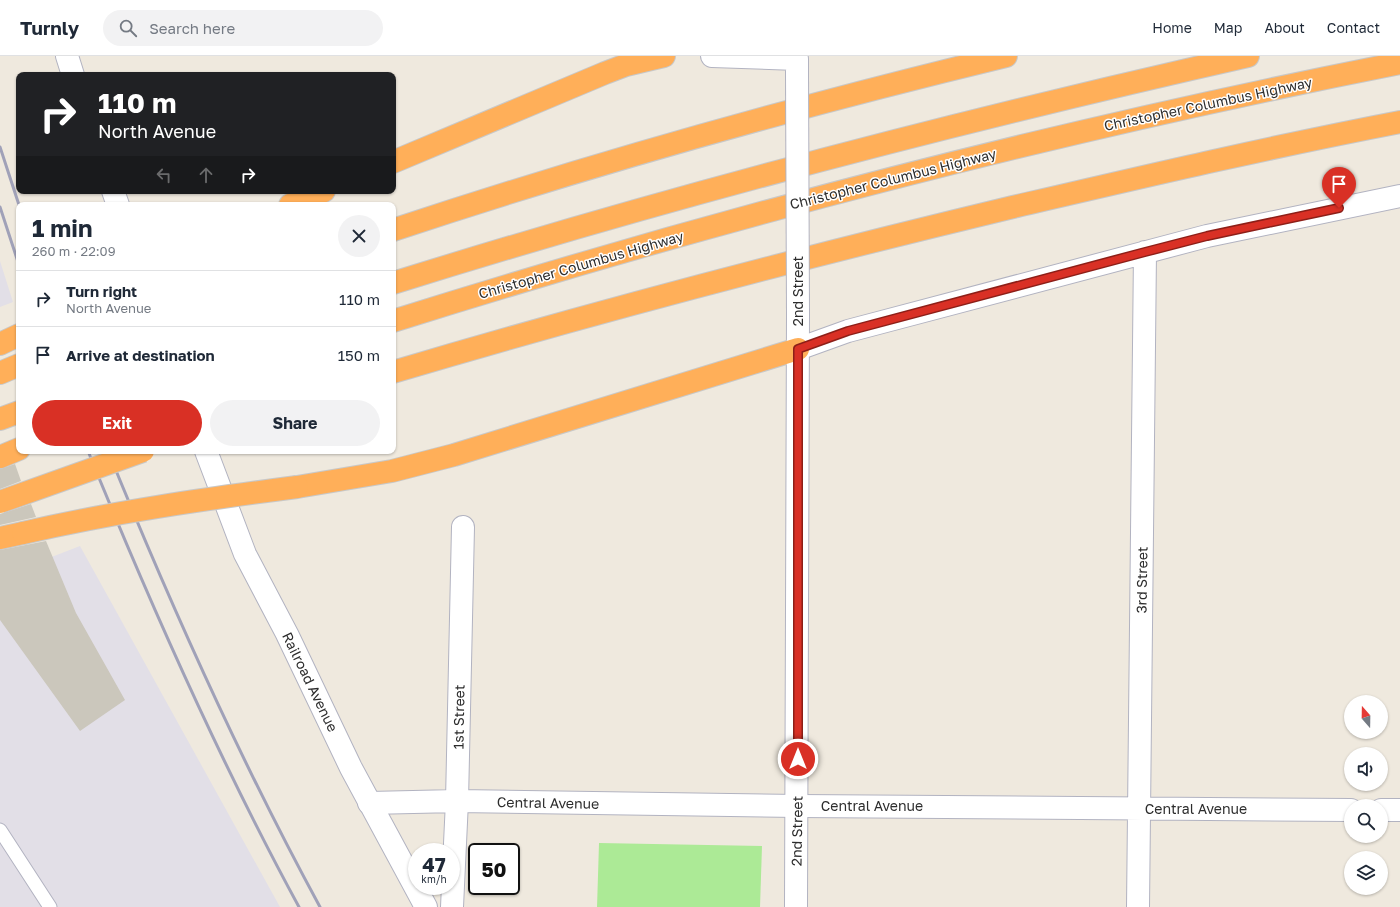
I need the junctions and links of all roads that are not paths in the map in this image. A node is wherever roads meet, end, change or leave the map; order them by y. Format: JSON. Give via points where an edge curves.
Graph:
{"nodes":[{"id":1,"x":67,"y":56,"type":"edge"},
{"id":2,"x":664,"y":56,"type":"edge"},
{"id":3,"x":712,"y":56,"type":"edge"},
{"id":4,"x":1006,"y":56,"type":"edge"},
{"id":5,"x":1248,"y":56,"type":"edge"},
{"id":6,"x":1400,"y":63,"type":"edge"},
{"id":7,"x":72,"y":72,"type":"edge"},
{"id":8,"x":1400,"y":122,"type":"edge"},
{"id":9,"x":396,"y":161,"type":"edge"},
{"id":10,"x":317,"y":194,"type":"edge"},
{"id":11,"x":1400,"y":196,"type":"edge"},
{"id":12,"x":297,"y":202,"type":"edge"},
{"id":13,"x":396,"y":229,"type":"edge"},
{"id":14,"x":1145,"y":252,"type":"junction"},
{"id":15,"x":396,"y":282,"type":"edge"},
{"id":16,"x":396,"y":320,"type":"edge"},
{"id":17,"x":16,"y":336,"type":"edge"},
{"id":18,"x":0,"y":344,"type":"edge"},
{"id":19,"x":798,"y":349,"type":"junction"},
{"id":20,"x":16,"y":366,"type":"edge"},
{"id":21,"x":396,"y":371,"type":"edge"},
{"id":22,"x":0,"y":372,"type":"edge"},
{"id":23,"x":16,"y":413,"type":"edge"},
{"id":24,"x":0,"y":419,"type":"edge"},
{"id":25,"x":16,"y":450,"type":"edge"},
{"id":26,"x":135,"y":454,"type":"edge"},
{"id":27,"x":207,"y":454,"type":"edge"},
{"id":28,"x":0,"y":457,"type":"edge"},
{"id":29,"x":0,"y":502,"type":"edge"},
{"id":30,"x":464,"y":527,"type":"dead end"},
{"id":31,"x":0,"y":538,"type":"edge"},
{"id":32,"x":457,"y":801,"type":"junction"},
{"id":33,"x":368,"y":803,"type":"junction"},
{"id":34,"x":798,"y":806,"type":"junction"},
{"id":35,"x":1140,"y":808,"type":"junction"},
{"id":36,"x":1344,"y":810,"type":"edge"},
{"id":37,"x":1388,"y":810,"type":"edge"},
{"id":38,"x":1400,"y":810,"type":"edge"},
{"id":39,"x":0,"y":830,"type":"edge"},
{"id":40,"x":50,"y":907,"type":"edge"},
{"id":41,"x":426,"y":907,"type":"edge"},
{"id":42,"x":452,"y":907,"type":"edge"},
{"id":43,"x":796,"y":907,"type":"edge"},
{"id":44,"x":1138,"y":907,"type":"edge"}],
"edges":[{"from":1,"to":7,"type":"street"},
{"from":2,"to":9,"type":"highway","via":[[605,73]]},
{"from":3,"to":19,"type":"street","name":"2nd Street","bridge":true,"via":[[797,66]]},
{"from":4,"to":13,"type":"highway","via":[[844,96],[672,143]]},
{"from":5,"to":15,"type":"highway","via":[[1078,94],[805,163]]},
{"from":6,"to":16,"type":"highway","name":"Christopher Columbus Highway","via":[[1099,128],[855,188],[644,246]]},
{"from":8,"to":21,"type":"highway","via":[[1218,159],[936,225],[534,331]]},
{"from":10,"to":12,"type":"highway"},
{"from":11,"to":14,"type":"street","via":[[1207,236]]},
{"from":14,"to":19,"type":"street","via":[[848,331]]},
{"from":14,"to":35,"type":"street","name":"3rd Street"},
{"from":17,"to":18,"type":"highway"},
{"from":19,"to":31,"type":"highway","bridge":true,"via":[[454,455],[392,471],[132,511]]},
{"from":19,"to":34,"type":"street","name":"2nd Street"},
{"from":20,"to":22,"type":"highway"},
{"from":23,"to":24,"type":"highway"},
{"from":25,"to":28,"type":"highway"},
{"from":26,"to":29,"type":"highway","bridge":true},
{"from":27,"to":33,"type":"street","name":"Railroad Avenue","via":[[245,554],[287,634]]},
{"from":30,"to":32,"type":"street","name":"1st Street"},
{"from":32,"to":33,"type":"street","name":"Central Avenue"},
{"from":32,"to":34,"type":"street","name":"Central Avenue"},
{"from":32,"to":42,"type":"street","name":"1st Street"},
{"from":33,"to":41,"type":"street","name":"Railroad Avenue"},
{"from":34,"to":35,"type":"street","name":"Central Avenue"},
{"from":34,"to":43,"type":"street","name":"2nd Street"},
{"from":35,"to":36,"type":"street","name":"Central Avenue"},
{"from":35,"to":44,"type":"street","name":"3rd Street"},
{"from":37,"to":38,"type":"street"},
{"from":39,"to":40,"type":"lane"}]}
